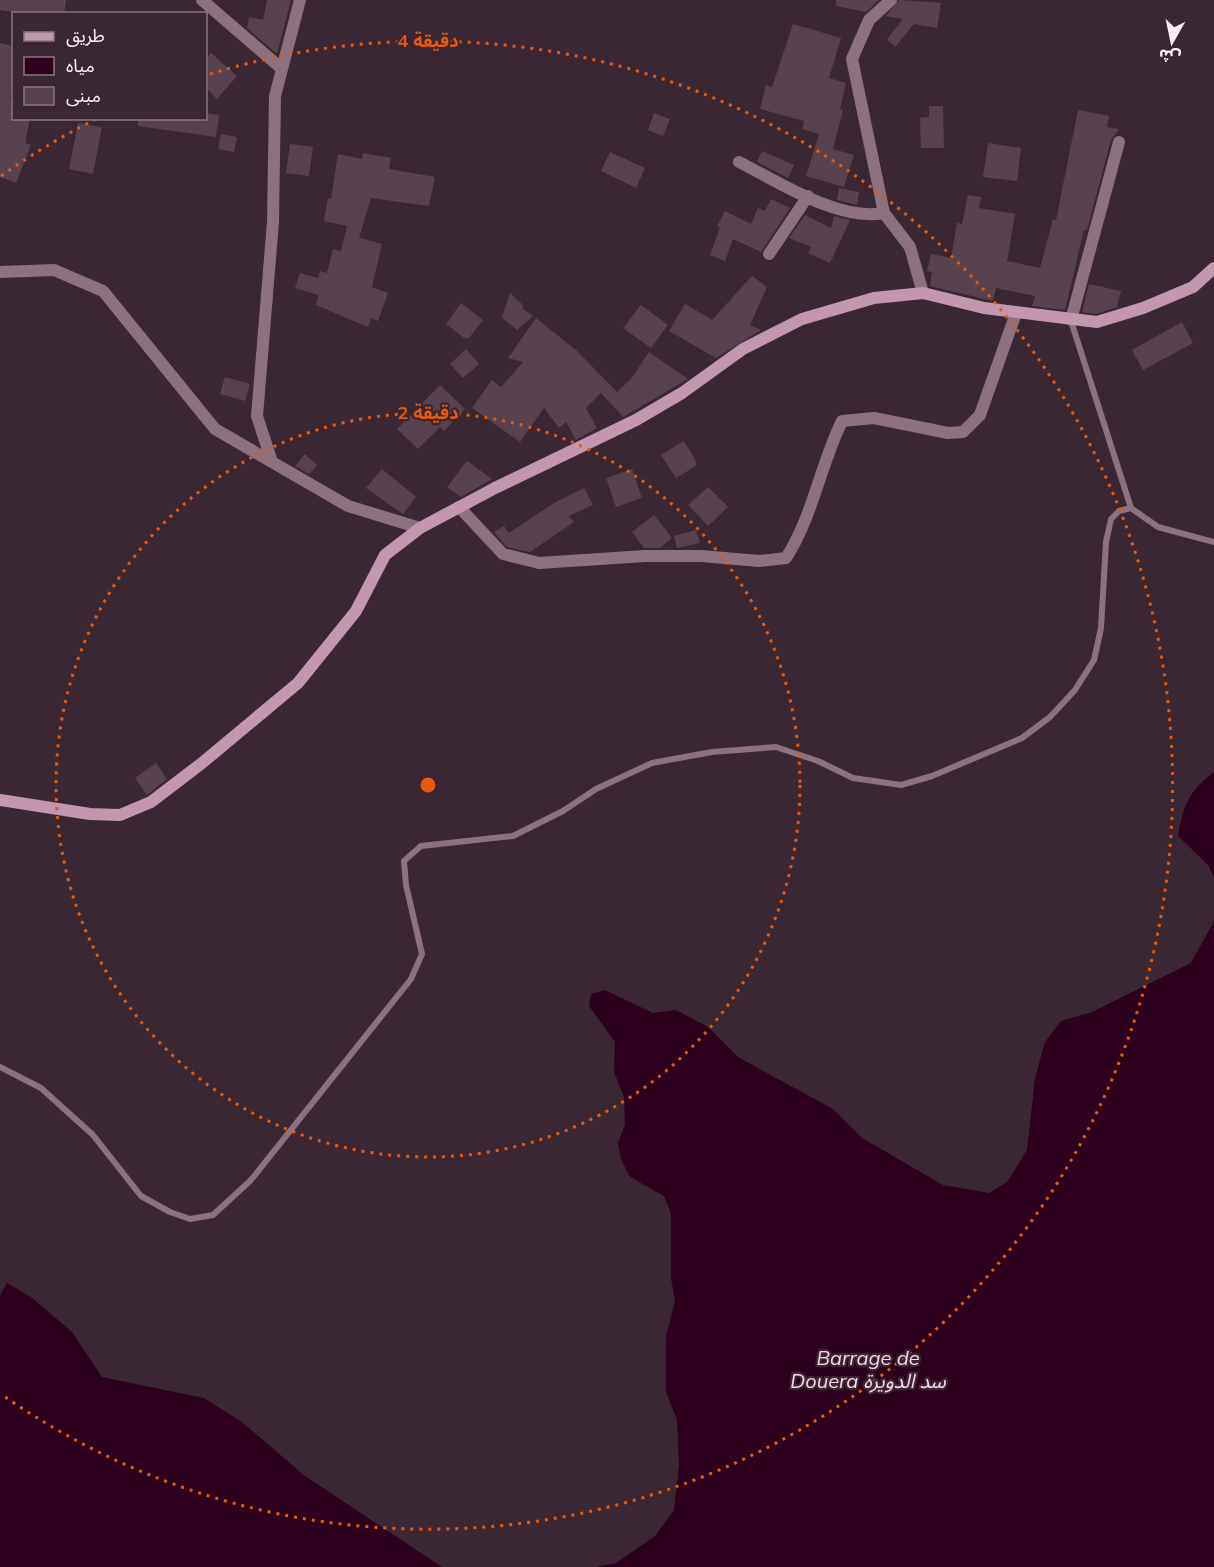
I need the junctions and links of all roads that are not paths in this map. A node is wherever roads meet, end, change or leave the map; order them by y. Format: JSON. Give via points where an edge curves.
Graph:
{"nodes":[{"id":1,"x":202,"y":0,"type":"edge"},
{"id":2,"x":300,"y":0,"type":"edge"},
{"id":3,"x":891,"y":0,"type":"edge"},
{"id":4,"x":282,"y":69,"type":"junction"},
{"id":5,"x":1119,"y":142,"type":"dead end"},
{"id":6,"x":739,"y":162,"type":"dead end"},
{"id":7,"x":808,"y":196,"type":"junction"},
{"id":8,"x":884,"y":213,"type":"junction"},
{"id":9,"x":769,"y":254,"type":"dead end"},
{"id":10,"x":1214,"y":268,"type":"edge"},
{"id":11,"x":0,"y":272,"type":"edge"},
{"id":12,"x":923,"y":293,"type":"junction"},
{"id":13,"x":1016,"y":313,"type":"junction"},
{"id":14,"x":1071,"y":320,"type":"junction"},
{"id":15,"x":272,"y":462,"type":"junction"},
{"id":16,"x":459,"y":507,"type":"junction"},
{"id":17,"x":1131,"y":508,"type":"junction"},
{"id":18,"x":420,"y":528,"type":"junction"},
{"id":19,"x":1214,"y":542,"type":"edge"},
{"id":20,"x":0,"y":800,"type":"edge"},
{"id":21,"x":0,"y":1067,"type":"edge"}],
"edges":[{"from":1,"to":4,"type":"street"},
{"from":2,"to":4,"type":"street"},
{"from":3,"to":8,"type":"street","via":[[868,20],[852,59]]},
{"from":4,"to":15,"type":"street","via":[[275,96],[273,222],[257,416]]},
{"from":5,"to":14,"type":"street"},
{"from":6,"to":7,"type":"street"},
{"from":7,"to":8,"type":"street","via":[[845,211]]},
{"from":7,"to":9,"type":"street"},
{"from":8,"to":12,"type":"street","via":[[910,248]]},
{"from":10,"to":14,"type":"street","via":[[1193,287],[1143,308],[1097,322]]},
{"from":11,"to":15,"type":"street","via":[[54,270],[103,291],[215,429]]},
{"from":12,"to":13,"type":"street"},
{"from":12,"to":16,"type":"street","via":[[874,298],[802,319],[743,349],[636,420]]},
{"from":13,"to":14,"type":"street"},
{"from":13,"to":16,"type":"street","via":[[980,415],[963,432],[948,433],[874,418],[842,421],[801,535],[786,558],[759,561],[645,556],[539,563],[503,554]]},
{"from":14,"to":17,"type":"lane"},
{"from":15,"to":18,"type":"street","via":[[348,506]]},
{"from":16,"to":18,"type":"street"},
{"from":17,"to":19,"type":"lane","via":[[1158,527]]},
{"from":17,"to":21,"type":"lane","via":[[1119,511],[1111,519],[1101,628],[1094,660],[1075,690],[1050,717],[1022,738],[901,786],[853,778],[776,747],[712,752],[652,763],[596,789],[513,836],[421,846],[404,861],[422,954],[411,979],[251,1180],[213,1215],[189,1219],[141,1196],[93,1135],[41,1088]]},
{"from":18,"to":20,"type":"street","via":[[385,555],[356,612],[298,683],[151,802],[120,815]]}]}
